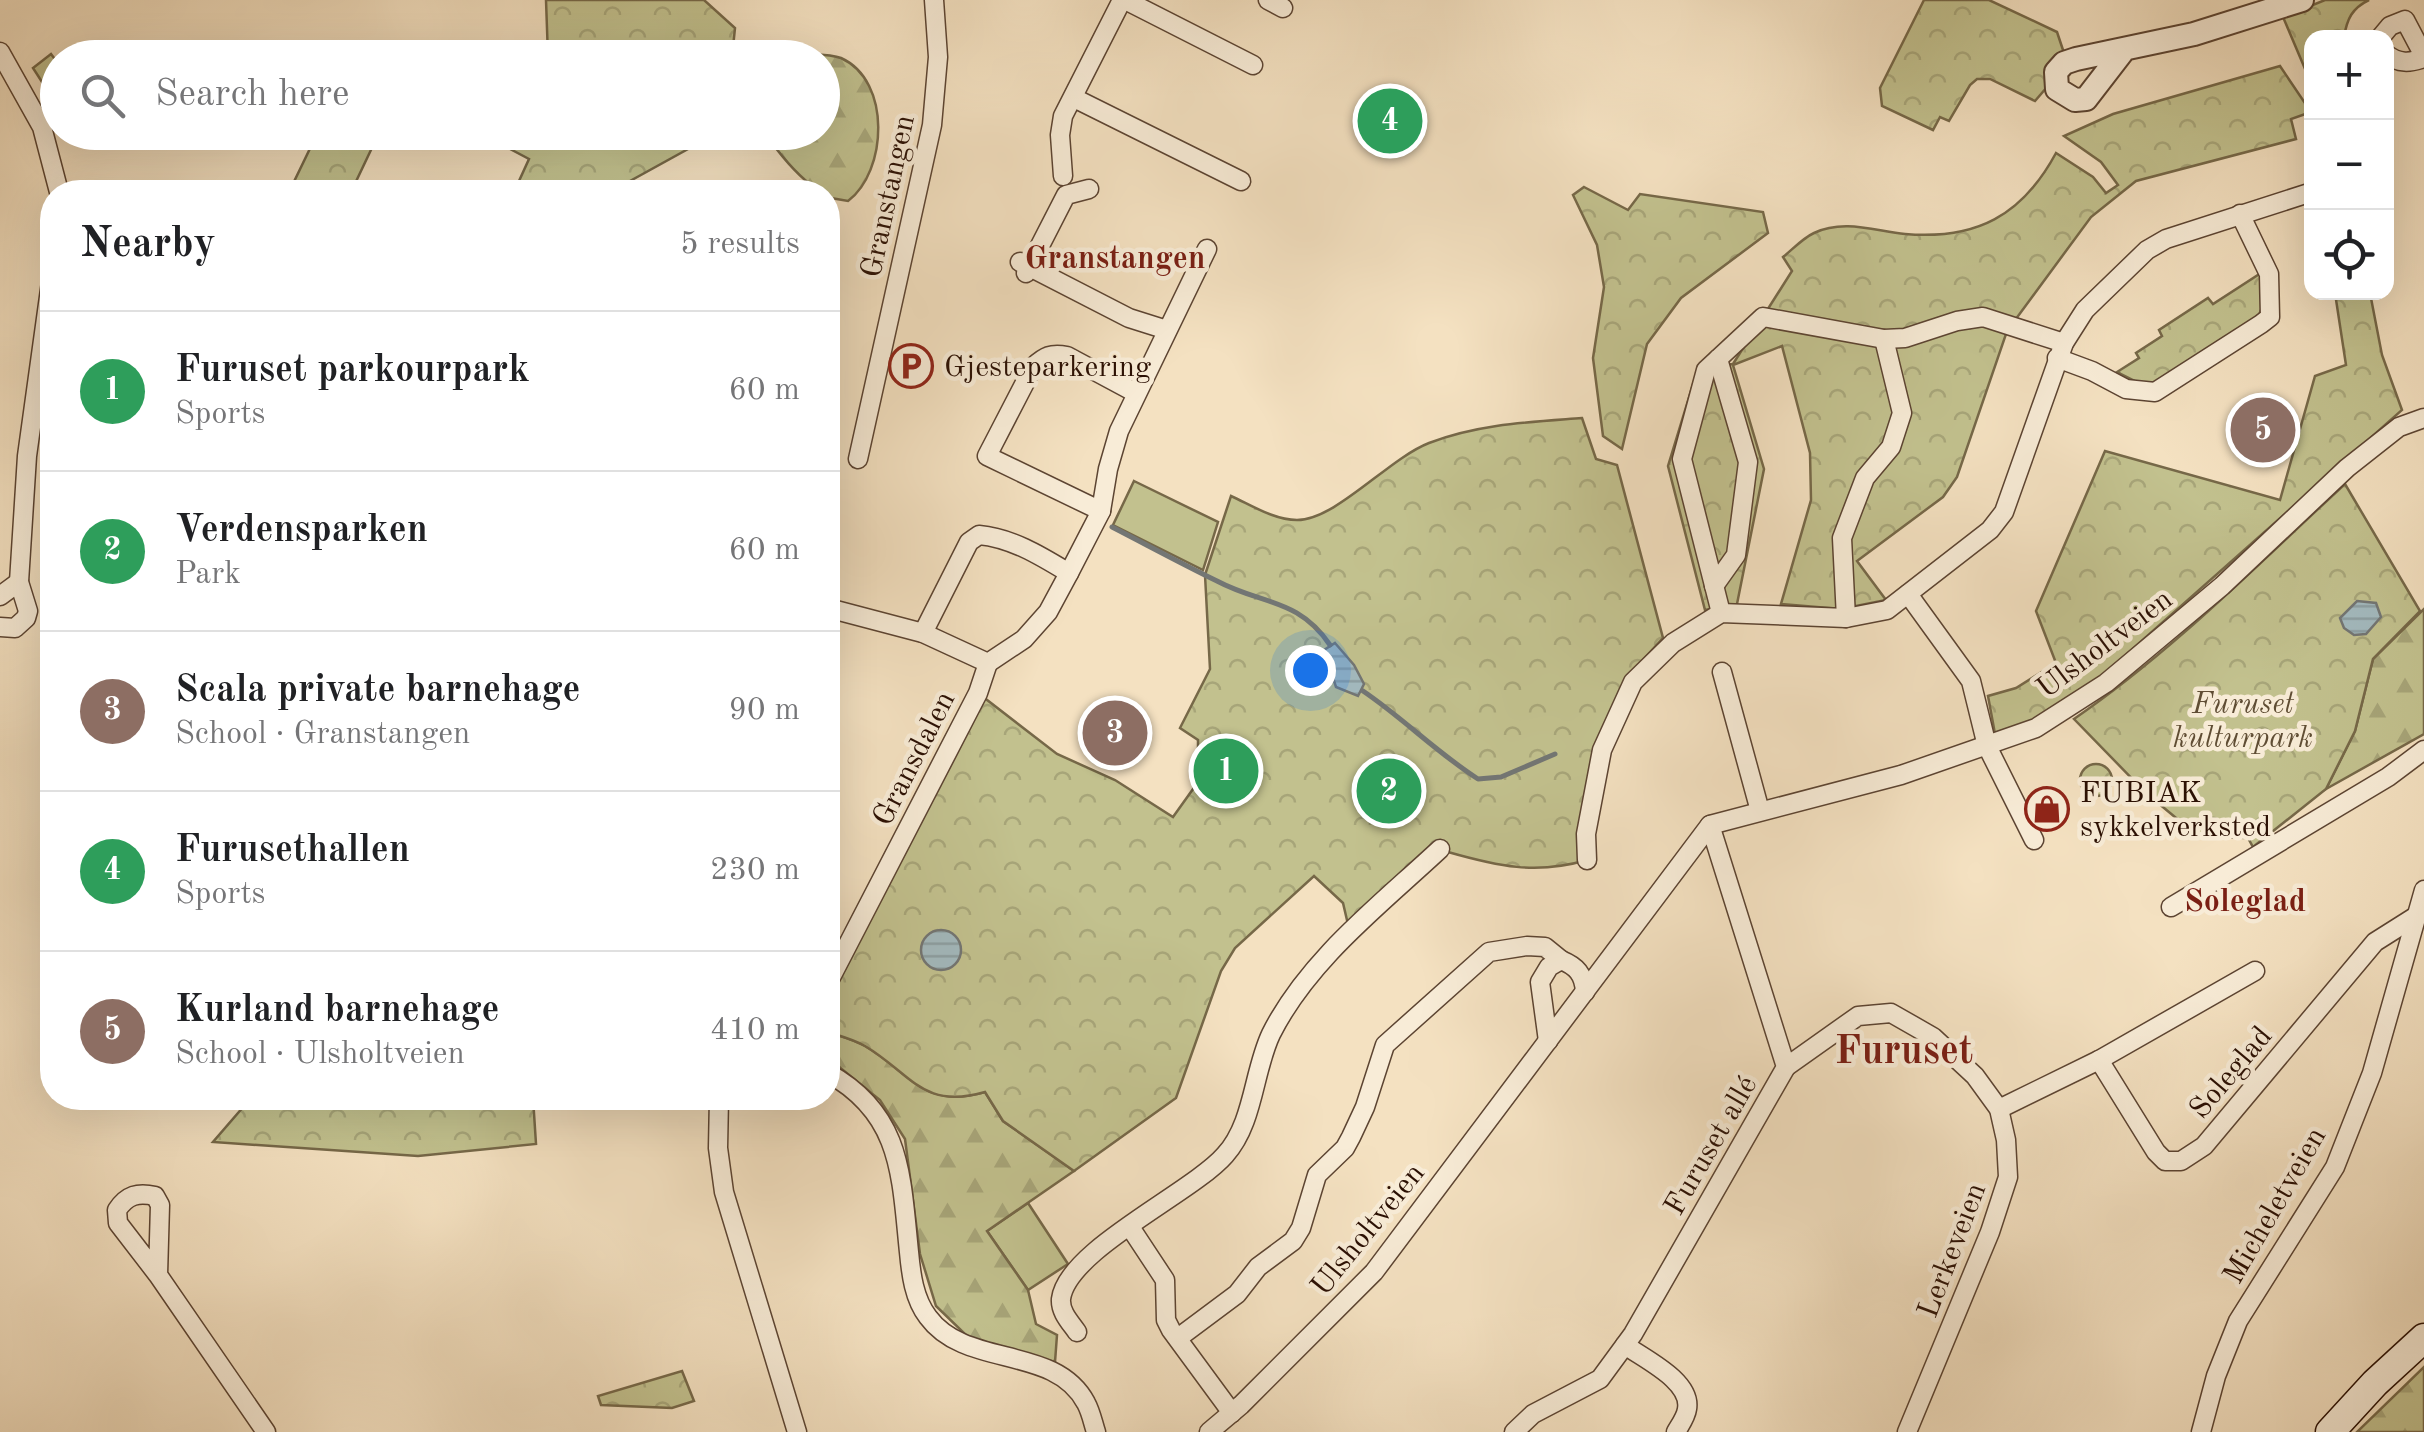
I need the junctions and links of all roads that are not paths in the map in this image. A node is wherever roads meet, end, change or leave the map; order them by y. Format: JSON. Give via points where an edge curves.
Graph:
{"nodes":[{"id":1,"x":934,"y":0,"type":"edge"},
{"id":2,"x":1124,"y":0,"type":"edge"},
{"id":3,"x":2302,"y":0,"type":"edge"},
{"id":4,"x":2387,"y":30,"type":"edge"},
{"id":5,"x":2123,"y":50,"type":"dead end"},
{"id":6,"x":0,"y":53,"type":"edge"},
{"id":7,"x":2424,"y":57,"type":"edge"},
{"id":8,"x":2394,"y":60,"type":"edge"},
{"id":9,"x":1254,"y":66,"type":"dead end"},
{"id":10,"x":1074,"y":98,"type":"junction"},
{"id":11,"x":40,"y":124,"type":"edge"},
{"id":12,"x":48,"y":150,"type":"edge"},
{"id":13,"x":1063,"y":176,"type":"dead end"},
{"id":14,"x":56,"y":180,"type":"edge"},
{"id":15,"x":1240,"y":181,"type":"dead end"},
{"id":16,"x":1090,"y":189,"type":"dead end"},
{"id":17,"x":2304,"y":194,"type":"edge"},
{"id":18,"x":2240,"y":214,"type":"junction"},
{"id":19,"x":1208,"y":248,"type":"dead end"},
{"id":20,"x":1167,"y":330,"type":"junction"},
{"id":21,"x":1884,"y":339,"type":"junction"},
{"id":22,"x":2061,"y":350,"type":"junction"},
{"id":23,"x":40,"y":353,"type":"edge"},
{"id":24,"x":1718,"y":359,"type":"junction"},
{"id":25,"x":1136,"y":393,"type":"junction"},
{"id":26,"x":2424,"y":418,"type":"edge"},
{"id":27,"x":858,"y":460,"type":"dead end"},
{"id":28,"x":1101,"y":511,"type":"junction"},
{"id":29,"x":1069,"y":573,"type":"junction"},
{"id":30,"x":19,"y":582,"type":"junction"},
{"id":31,"x":1714,"y":586,"type":"junction"},
{"id":32,"x":1908,"y":594,"type":"junction"},
{"id":33,"x":0,"y":596,"type":"edge"},
{"id":34,"x":840,"y":611,"type":"edge"},
{"id":35,"x":1722,"y":613,"type":"junction"},
{"id":36,"x":1846,"y":618,"type":"junction"},
{"id":37,"x":0,"y":626,"type":"edge"},
{"id":38,"x":924,"y":633,"type":"junction"},
{"id":39,"x":988,"y":663,"type":"junction"},
{"id":40,"x":1722,"y":672,"type":"dead end"},
{"id":41,"x":1988,"y":746,"type":"junction"},
{"id":42,"x":2424,"y":750,"type":"edge"},
{"id":43,"x":1760,"y":810,"type":"junction"},
{"id":44,"x":1710,"y":825,"type":"junction"},
{"id":45,"x":2034,"y":840,"type":"dead end"},
{"id":46,"x":1440,"y":849,"type":"dead end"},
{"id":47,"x":1587,"y":860,"type":"dead end"},
{"id":48,"x":2424,"y":890,"type":"edge"},
{"id":49,"x":2171,"y":907,"type":"dead end"},
{"id":50,"x":2414,"y":918,"type":"junction"},
{"id":51,"x":1560,"y":960,"type":"junction"},
{"id":52,"x":840,"y":961,"type":"edge"},
{"id":53,"x":2254,"y":970,"type":"dead end"},
{"id":54,"x":1584,"y":992,"type":"junction"},
{"id":55,"x":1548,"y":1041,"type":"junction"},
{"id":56,"x":2098,"y":1060,"type":"junction"},
{"id":57,"x":1786,"y":1068,"type":"junction"},
{"id":58,"x":840,"y":1081,"type":"edge"},
{"id":59,"x":719,"y":1110,"type":"edge"},
{"id":60,"x":1999,"y":1110,"type":"junction"},
{"id":61,"x":1130,"y":1227,"type":"junction"},
{"id":62,"x":158,"y":1275,"type":"dead end"},
{"id":63,"x":1078,"y":1332,"type":"dead end"},
{"id":64,"x":1178,"y":1338,"type":"junction"},
{"id":65,"x":2424,"y":1338,"type":"edge"},
{"id":66,"x":1625,"y":1345,"type":"junction"},
{"id":67,"x":1232,"y":1413,"type":"junction"},
{"id":68,"x":266,"y":1432,"type":"edge"},
{"id":69,"x":797,"y":1432,"type":"edge"},
{"id":70,"x":1096,"y":1432,"type":"edge"},
{"id":71,"x":1208,"y":1432,"type":"edge"},
{"id":72,"x":1514,"y":1432,"type":"edge"},
{"id":73,"x":1676,"y":1432,"type":"edge"},
{"id":74,"x":1907,"y":1432,"type":"edge"},
{"id":75,"x":2201,"y":1432,"type":"edge"},
{"id":76,"x":2330,"y":1432,"type":"edge"}],
"edges":[{"from":1,"to":27,"type":"street","name":"Granstangen","via":[[932,126]]},
{"from":2,"to":9,"type":"street"},
{"from":2,"to":10,"type":"street"},
{"from":3,"to":5,"type":"street"},
{"from":4,"to":7,"type":"street","via":[[2405,20]]},
{"from":6,"to":11,"type":"street"},
{"from":7,"to":8,"type":"street"},
{"from":10,"to":13,"type":"street","via":[[1060,135]]},
{"from":10,"to":15,"type":"street"},
{"from":12,"to":14,"type":"street"},
{"from":16,"to":20,"type":"street","via":[[1066,195],[1046,218],[1025,268],[1128,322]]},
{"from":17,"to":18,"type":"street"},
{"from":18,"to":22,"type":"street","via":[[2147,250],[2086,310]]},
{"from":18,"to":22,"type":"street","via":[[2268,274],[2270,317],[2262,324],[2155,392],[2126,389]]},
{"from":19,"to":20,"type":"street"},
{"from":20,"to":25,"type":"street"},
{"from":21,"to":22,"type":"street","via":[[1983,317]]},
{"from":21,"to":24,"type":"street","via":[[1763,317]]},
{"from":21,"to":36,"type":"street","via":[[1902,414],[1891,447],[1865,478],[1842,538]]},
{"from":22,"to":32,"type":"street","via":[[2004,512]]},
{"from":23,"to":30,"type":"street"},
{"from":24,"to":31,"type":"street","via":[[1748,462],[1736,555]]},
{"from":24,"to":31,"type":"street","via":[[1706,370],[1682,458]]},
{"from":25,"to":28,"type":"street","via":[[1108,469]]},
{"from":25,"to":28,"type":"street","via":[[1067,356],[1044,356],[987,456]]},
{"from":26,"to":41,"type":"street","name":"Ulsholtveien","via":[[2399,427],[2347,468],[2106,683],[2036,728]]},
{"from":28,"to":29,"type":"street"},
{"from":29,"to":38,"type":"street","via":[[1034,552],[979,535],[969,542]]},
{"from":29,"to":39,"type":"street","via":[[1048,612]]},
{"from":30,"to":33,"type":"street"},
{"from":30,"to":37,"type":"street","via":[[26,618],[15,628]]},
{"from":31,"to":35,"type":"street"},
{"from":32,"to":36,"type":"street","via":[[1887,610]]},
{"from":32,"to":41,"type":"street","via":[[1970,681]]},
{"from":34,"to":38,"type":"street"},
{"from":35,"to":36,"type":"street"},
{"from":35,"to":47,"type":"street","via":[[1673,643],[1634,682],[1602,750]]},
{"from":38,"to":39,"type":"street"},
{"from":39,"to":52,"type":"street","name":"Gransdalen"},
{"from":40,"to":43,"type":"street"},
{"from":41,"to":43,"type":"street","name":"Ulsholtveien"},
{"from":41,"to":45,"type":"street"},
{"from":42,"to":49,"type":"street"},
{"from":43,"to":44,"type":"street","name":"Ulsholtveien"},
{"from":44,"to":54,"type":"street","name":"Ulsholtveien"},
{"from":44,"to":57,"type":"street","name":"Furuset allé"},
{"from":46,"to":61,"type":"street","via":[[1328,955],[1284,1013],[1224,1156]]},
{"from":48,"to":50,"type":"street","name":"Micheletveien"},
{"from":50,"to":56,"type":"street","name":"Soleglad","via":[[2376,942],[2204,1146],[2181,1161],[2166,1161],[2156,1152]]},
{"from":50,"to":75,"type":"street","name":"Micheletveien","via":[[2372,1073],[2335,1167],[2238,1321]]},
{"from":51,"to":54,"type":"street","via":[[1574,966]]},
{"from":51,"to":55,"type":"street","via":[[1540,982]]},
{"from":51,"to":64,"type":"street","via":[[1545,947],[1489,952],[1385,1046],[1358,1122],[1345,1148],[1317,1175],[1293,1241],[1258,1267],[1238,1294]]},
{"from":53,"to":56,"type":"street","name":"Soleglad"},
{"from":54,"to":55,"type":"street","name":"Ulsholtveien"},
{"from":55,"to":67,"type":"street","name":"Ulsholtveien","via":[[1374,1272]]},
{"from":56,"to":60,"type":"street","name":"Soleglad"},
{"from":57,"to":60,"type":"street","name":"Lerkeveien","via":[[1858,1016],[1890,1014],[1933,1037]]},
{"from":57,"to":66,"type":"street","name":"Furuset allé"},
{"from":58,"to":70,"type":"street","via":[[876,1110],[884,1128],[901,1179],[915,1292],[928,1316],[958,1341],[1066,1380],[1087,1404]]},
{"from":59,"to":69,"type":"street","via":[[724,1192]]},
{"from":60,"to":74,"type":"street","name":"Lerkeveien","via":[[2008,1177]]},
{"from":61,"to":63,"type":"street","via":[[1092,1253],[1064,1292],[1062,1311]]},
{"from":61,"to":64,"type":"street","via":[[1165,1280],[1166,1320]]},
{"from":62,"to":68,"type":"street"},
{"from":64,"to":67,"type":"street"},
{"from":65,"to":76,"type":"main road"},
{"from":66,"to":72,"type":"street","name":"Furuset allé","via":[[1600,1379],[1533,1414]]},
{"from":66,"to":73,"type":"street","via":[[1686,1396],[1688,1408]]},
{"from":67,"to":71,"type":"street","name":"Ulsholtveien"}]}
